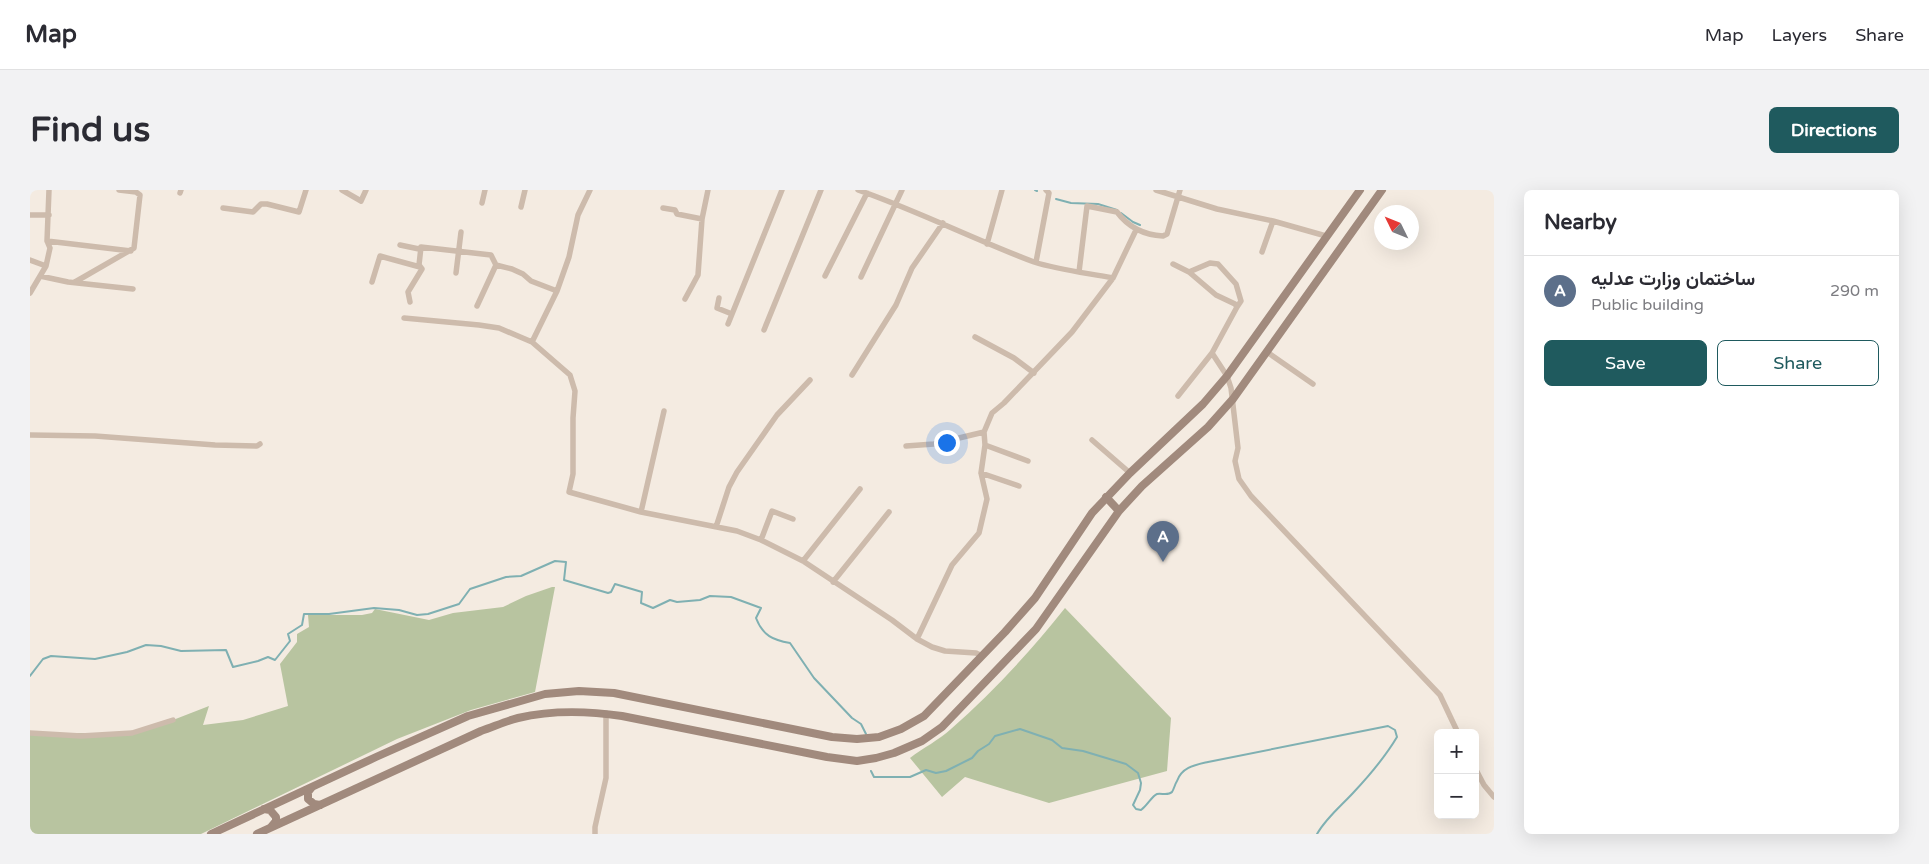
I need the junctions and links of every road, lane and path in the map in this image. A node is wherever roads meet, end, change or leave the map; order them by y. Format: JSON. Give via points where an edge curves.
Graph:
{"nodes":[{"id":1,"x":49,"y":190,"type":"edge"},
{"id":2,"x":119,"y":190,"type":"edge"},
{"id":3,"x":306,"y":190,"type":"edge"},
{"id":4,"x":334,"y":190,"type":"edge"},
{"id":5,"x":340,"y":190,"type":"edge"},
{"id":6,"x":366,"y":190,"type":"edge"},
{"id":7,"x":484,"y":190,"type":"edge"},
{"id":8,"x":525,"y":190,"type":"edge"},
{"id":9,"x":590,"y":190,"type":"edge"},
{"id":10,"x":708,"y":190,"type":"edge"},
{"id":11,"x":782,"y":190,"type":"edge"},
{"id":12,"x":821,"y":190,"type":"edge"},
{"id":13,"x":858,"y":190,"type":"edge"},
{"id":14,"x":902,"y":190,"type":"edge"},
{"id":15,"x":1002,"y":190,"type":"edge"},
{"id":16,"x":1046,"y":190,"type":"edge"},
{"id":17,"x":1156,"y":190,"type":"edge"},
{"id":18,"x":1180,"y":190,"type":"edge"},
{"id":19,"x":1360,"y":190,"type":"edge"},
{"id":20,"x":1382,"y":190,"type":"edge"},
{"id":21,"x":866,"y":192,"type":"edge"},
{"id":22,"x":1178,"y":197,"type":"junction"},
{"id":23,"x":482,"y":203,"type":"dead end"},
{"id":24,"x":896,"y":203,"type":"junction"},
{"id":25,"x":521,"y":206,"type":"dead end"},
{"id":26,"x":223,"y":208,"type":"dead end"},
{"id":27,"x":663,"y":208,"type":"dead end"},
{"id":28,"x":30,"y":215,"type":"edge"},
{"id":29,"x":49,"y":215,"type":"junction"},
{"id":30,"x":702,"y":219,"type":"junction"},
{"id":31,"x":1274,"y":221,"type":"junction"},
{"id":32,"x":943,"y":223,"type":"junction"},
{"id":33,"x":1136,"y":230,"type":"junction"},
{"id":34,"x":461,"y":232,"type":"dead end"},
{"id":35,"x":1326,"y":236,"type":"junction"},
{"id":36,"x":47,"y":241,"type":"junction"},
{"id":37,"x":987,"y":244,"type":"junction"},
{"id":38,"x":400,"y":245,"type":"dead end"},
{"id":39,"x":421,"y":247,"type":"junction"},
{"id":40,"x":459,"y":250,"type":"junction"},
{"id":41,"x":133,"y":251,"type":"junction"},
{"id":42,"x":1262,"y":252,"type":"dead end"},
{"id":43,"x":30,"y":260,"type":"edge"},
{"id":44,"x":1036,"y":262,"type":"junction"},
{"id":45,"x":1173,"y":264,"type":"dead end"},
{"id":46,"x":496,"y":265,"type":"junction"},
{"id":47,"x":46,"y":266,"type":"junction"},
{"id":48,"x":420,"y":267,"type":"junction"},
{"id":49,"x":1079,"y":272,"type":"junction"},
{"id":50,"x":1189,"y":272,"type":"junction"},
{"id":51,"x":456,"y":273,"type":"dead end"},
{"id":52,"x":40,"y":276,"type":"junction"},
{"id":53,"x":825,"y":276,"type":"dead end"},
{"id":54,"x":861,"y":277,"type":"dead end"},
{"id":55,"x":1113,"y":278,"type":"junction"},
{"id":56,"x":74,"y":282,"type":"junction"},
{"id":57,"x":372,"y":282,"type":"dead end"},
{"id":58,"x":133,"y":289,"type":"dead end"},
{"id":59,"x":556,"y":291,"type":"junction"},
{"id":60,"x":30,"y":293,"type":"edge"},
{"id":61,"x":719,"y":298,"type":"dead end"},
{"id":62,"x":685,"y":299,"type":"dead end"},
{"id":63,"x":410,"y":302,"type":"dead end"},
{"id":64,"x":477,"y":306,"type":"dead end"},
{"id":65,"x":1237,"y":308,"type":"junction"},
{"id":66,"x":732,"y":314,"type":"junction"},
{"id":67,"x":404,"y":318,"type":"dead end"},
{"id":68,"x":728,"y":324,"type":"dead end"},
{"id":69,"x":764,"y":330,"type":"dead end"},
{"id":70,"x":975,"y":337,"type":"dead end"},
{"id":71,"x":532,"y":342,"type":"junction"},
{"id":72,"x":1268,"y":352,"type":"junction"},
{"id":73,"x":1212,"y":354,"type":"junction"},
{"id":74,"x":1034,"y":373,"type":"junction"},
{"id":75,"x":852,"y":375,"type":"dead end"},
{"id":76,"x":1227,"y":376,"type":"junction"},
{"id":77,"x":810,"y":380,"type":"dead end"},
{"id":78,"x":1314,"y":384,"type":"dead end"},
{"id":79,"x":1178,"y":396,"type":"dead end"},
{"id":80,"x":1233,"y":399,"type":"junction"},
{"id":81,"x":664,"y":411,"type":"dead end"},
{"id":82,"x":984,"y":432,"type":"junction"},
{"id":83,"x":30,"y":435,"type":"edge"},
{"id":84,"x":1092,"y":440,"type":"dead end"},
{"id":85,"x":260,"y":444,"type":"dead end"},
{"id":86,"x":985,"y":445,"type":"junction"},
{"id":87,"x":906,"y":446,"type":"dead end"},
{"id":88,"x":1028,"y":461,"type":"dead end"},
{"id":89,"x":1130,"y":472,"type":"junction"},
{"id":90,"x":980,"y":473,"type":"junction"},
{"id":91,"x":1019,"y":486,"type":"dead end"},
{"id":92,"x":860,"y":489,"type":"dead end"},
{"id":93,"x":1106,"y":497,"type":"junction"},
{"id":94,"x":1119,"y":511,"type":"junction"},
{"id":95,"x":641,"y":512,"type":"junction"},
{"id":96,"x":889,"y":512,"type":"dead end"},
{"id":97,"x":793,"y":520,"type":"dead end"},
{"id":98,"x":716,"y":527,"type":"junction"},
{"id":99,"x":761,"y":540,"type":"junction"},
{"id":100,"x":803,"y":561,"type":"junction"},
{"id":101,"x":833,"y":582,"type":"junction"},
{"id":102,"x":917,"y":639,"type":"junction"},
{"id":103,"x":982,"y":656,"type":"junction"},
{"id":104,"x":606,"y":713,"type":"junction"},
{"id":105,"x":173,"y":720,"type":"dead end"},
{"id":106,"x":1456,"y":729,"type":"edge"},
{"id":107,"x":30,"y":733,"type":"edge"},
{"id":108,"x":1478,"y":774,"type":"edge"},
{"id":109,"x":312,"y":787,"type":"junction"},
{"id":110,"x":1494,"y":797,"type":"edge"},
{"id":111,"x":320,"y":805,"type":"junction"},
{"id":112,"x":264,"y":809,"type":"junction"},
{"id":113,"x":269,"y":829,"type":"junction"},
{"id":114,"x":211,"y":834,"type":"edge"},
{"id":115,"x":257,"y":834,"type":"edge"},
{"id":116,"x":595,"y":834,"type":"edge"}],
"edges":[{"from":1,"to":29,"type":"street"},
{"from":2,"to":41,"type":"street","via":[[140,195]]},
{"from":3,"to":26,"type":"street","via":[[299,212],[267,204],[261,204],[253,212]]},
{"from":4,"to":5,"type":"street"},
{"from":5,"to":6,"type":"street","via":[[361,201]]},
{"from":7,"to":23,"type":"street"},
{"from":8,"to":25,"type":"street"},
{"from":9,"to":59,"type":"street","via":[[578,215],[569,257]]},
{"from":10,"to":30,"type":"street"},
{"from":11,"to":66,"type":"street"},
{"from":12,"to":69,"type":"street"},
{"from":13,"to":21,"type":"street"},
{"from":14,"to":24,"type":"street"},
{"from":15,"to":37,"type":"street"},
{"from":16,"to":44,"type":"street","via":[[1049,193]]},
{"from":17,"to":22,"type":"street"},
{"from":18,"to":22,"type":"street"},
{"from":19,"to":35,"type":"street"},
{"from":20,"to":72,"type":"street"},
{"from":21,"to":24,"type":"street"},
{"from":21,"to":53,"type":"street"},
{"from":22,"to":31,"type":"street","via":[[1217,210]]},
{"from":22,"to":33,"type":"street","via":[[1167,234],[1160,236]]},
{"from":24,"to":32,"type":"street"},
{"from":24,"to":54,"type":"street"},
{"from":27,"to":30,"type":"street"},
{"from":28,"to":29,"type":"street"},
{"from":29,"to":36,"type":"street"},
{"from":30,"to":62,"type":"street","via":[[698,278]]},
{"from":31,"to":35,"type":"street"},
{"from":31,"to":42,"type":"street"},
{"from":32,"to":37,"type":"street"},
{"from":32,"to":75,"type":"street","via":[[912,268],[896,305]]},
{"from":33,"to":49,"type":"street","via":[[1117,212],[1088,206]]},
{"from":33,"to":55,"type":"street"},
{"from":34,"to":40,"type":"street"},
{"from":35,"to":76,"type":"street"},
{"from":36,"to":41,"type":"street"},
{"from":36,"to":47,"type":"street","via":[[50,248]]},
{"from":37,"to":44,"type":"street"},
{"from":38,"to":39,"type":"street"},
{"from":39,"to":40,"type":"street"},
{"from":39,"to":48,"type":"street"},
{"from":40,"to":46,"type":"street","via":[[490,255]]},
{"from":40,"to":51,"type":"street"},
{"from":41,"to":56,"type":"street"},
{"from":43,"to":47,"type":"street"},
{"from":44,"to":49,"type":"street"},
{"from":45,"to":50,"type":"street"},
{"from":46,"to":59,"type":"street","via":[[512,269]]},
{"from":46,"to":64,"type":"street"},
{"from":47,"to":52,"type":"street"},
{"from":48,"to":57,"type":"street","via":[[380,256]]},
{"from":48,"to":63,"type":"street","via":[[422,270],[408,292]]},
{"from":49,"to":55,"type":"street"},
{"from":50,"to":65,"type":"street"},
{"from":50,"to":65,"type":"street","via":[[1210,263],[1218,264],[1236,284],[1241,301]]},
{"from":52,"to":56,"type":"street"},
{"from":52,"to":60,"type":"street"},
{"from":55,"to":74,"type":"street","via":[[1072,332]]},
{"from":56,"to":58,"type":"street"},
{"from":59,"to":71,"type":"street"},
{"from":61,"to":66,"type":"street","via":[[717,308]]},
{"from":65,"to":73,"type":"street"},
{"from":66,"to":68,"type":"street"},
{"from":67,"to":71,"type":"street","via":[[499,328]]},
{"from":70,"to":74,"type":"street"},
{"from":71,"to":95,"type":"street","via":[[570,375],[575,392],[573,474],[569,492]]},
{"from":72,"to":78,"type":"street"},
{"from":72,"to":80,"type":"street"},
{"from":73,"to":76,"type":"street"},
{"from":73,"to":79,"type":"street"},
{"from":74,"to":82,"type":"street","via":[[992,413]]},
{"from":76,"to":80,"type":"street"},
{"from":76,"to":89,"type":"street","via":[[1204,404]]},
{"from":77,"to":98,"type":"street","via":[[777,415],[736,472]]},
{"from":80,"to":94,"type":"street","via":[[1208,428],[1142,486]]},
{"from":80,"to":106,"type":"street","via":[[1238,448],[1235,461],[1239,479],[1251,496],[1440,695]]},
{"from":81,"to":95,"type":"street"},
{"from":82,"to":86,"type":"street"},
{"from":82,"to":87,"type":"street","via":[[934,444]]},
{"from":83,"to":85,"type":"street","via":[[95,436],[215,445]]},
{"from":84,"to":89,"type":"street"},
{"from":86,"to":88,"type":"street"},
{"from":86,"to":90,"type":"street"},
{"from":89,"to":93,"type":"street"},
{"from":90,"to":91,"type":"street"},
{"from":90,"to":102,"type":"street","via":[[987,499],[979,533],[952,565]]},
{"from":92,"to":100,"type":"street"},
{"from":93,"to":94,"type":"street"},
{"from":93,"to":103,"type":"street","via":[[1035,598]]},
{"from":94,"to":104,"type":"street","via":[[1036,630],[942,727],[922,741],[894,753],[857,761],[841,759]]},
{"from":95,"to":98,"type":"street"},
{"from":96,"to":101,"type":"street"},
{"from":97,"to":99,"type":"street","via":[[772,511]]},
{"from":98,"to":99,"type":"street"},
{"from":99,"to":100,"type":"street"},
{"from":100,"to":101,"type":"street"},
{"from":101,"to":102,"type":"street"},
{"from":102,"to":103,"type":"street","via":[[945,651]]},
{"from":103,"to":109,"type":"street","via":[[924,716],[901,729],[879,736],[856,739],[832,737],[614,693],[579,691],[537,696],[468,716]]},
{"from":104,"to":111,"type":"street","via":[[555,712],[517,718]]},
{"from":104,"to":116,"type":"street","via":[[606,778]]},
{"from":105,"to":107,"type":"street","via":[[132,733],[81,736]]},
{"from":108,"to":110,"type":"street"},
{"from":109,"to":111,"type":"street","via":[[308,799]]},
{"from":109,"to":112,"type":"street"},
{"from":111,"to":113,"type":"street"},
{"from":112,"to":113,"type":"street","via":[[276,817]]},
{"from":112,"to":114,"type":"street"},
{"from":113,"to":115,"type":"street"}]}
